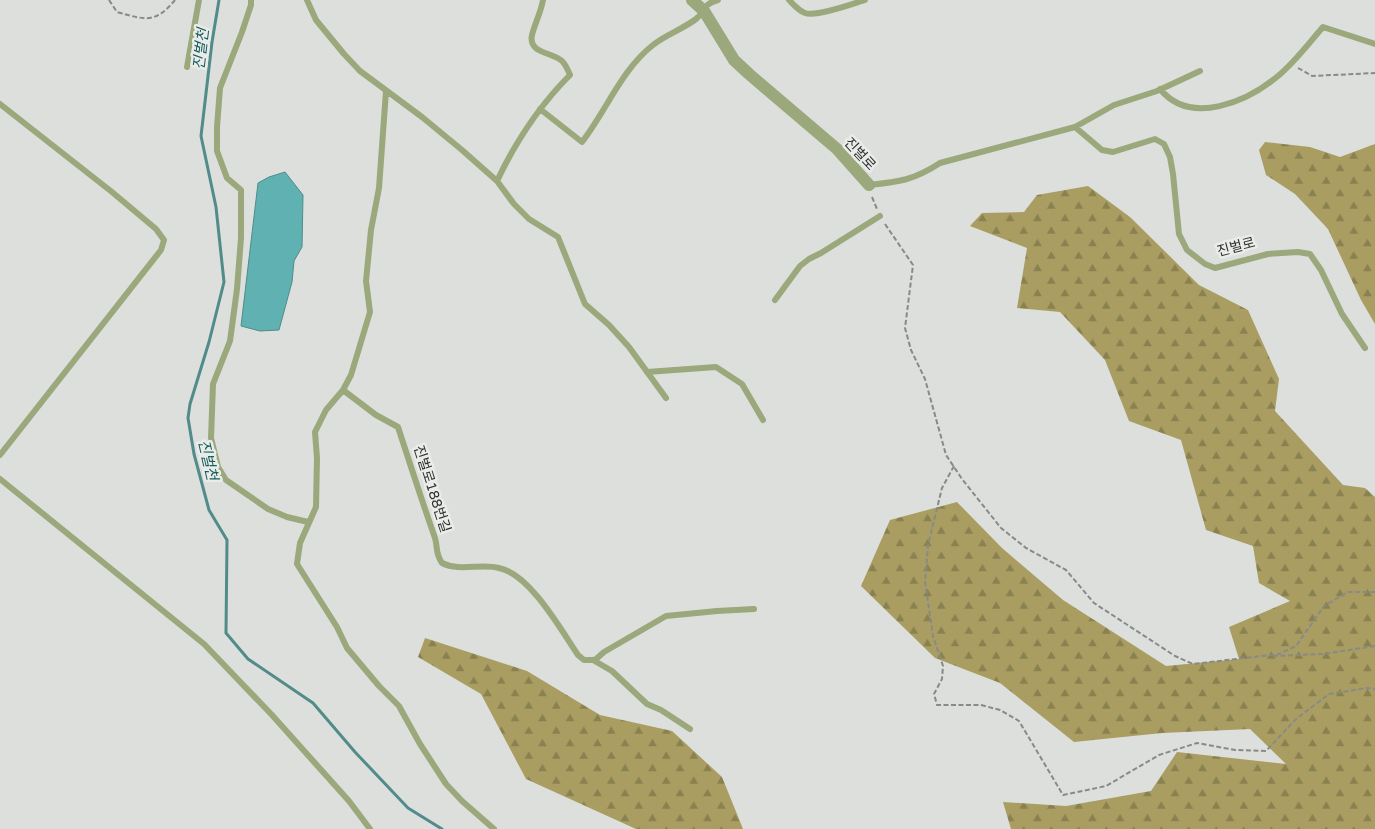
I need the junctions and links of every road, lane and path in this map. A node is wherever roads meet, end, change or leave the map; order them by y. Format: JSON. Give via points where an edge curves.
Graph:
{"nodes":[{"id":1,"x":109,"y":0,"type":"edge"},
{"id":2,"x":175,"y":0,"type":"edge"},
{"id":3,"x":199,"y":0,"type":"edge"},
{"id":4,"x":251,"y":0,"type":"edge"},
{"id":5,"x":307,"y":0,"type":"edge"},
{"id":6,"x":543,"y":0,"type":"edge"},
{"id":7,"x":692,"y":0,"type":"edge"},
{"id":8,"x":718,"y":0,"type":"edge"},
{"id":9,"x":789,"y":0,"type":"edge"},
{"id":10,"x":865,"y":0,"type":"edge"},
{"id":11,"x":702,"y":10,"type":"junction"},
{"id":12,"x":1375,"y":44,"type":"edge"},
{"id":13,"x":1290,"y":63,"type":"junction"},
{"id":14,"x":186,"y":67,"type":"dead end"},
{"id":15,"x":1200,"y":71,"type":"dead end"},
{"id":16,"x":1375,"y":73,"type":"edge"},
{"id":17,"x":1160,"y":89,"type":"junction"},
{"id":18,"x":386,"y":91,"type":"junction"},
{"id":19,"x":0,"y":104,"type":"edge"},
{"id":20,"x":540,"y":109,"type":"junction"},
{"id":21,"x":1075,"y":127,"type":"junction"},
{"id":22,"x":498,"y":181,"type":"junction"},
{"id":23,"x":868,"y":185,"type":"junction"},
{"id":24,"x":880,"y":216,"type":"junction"},
{"id":25,"x":775,"y":300,"type":"dead end"},
{"id":26,"x":1365,"y":348,"type":"dead end"},
{"id":27,"x":647,"y":372,"type":"junction"},
{"id":28,"x":343,"y":390,"type":"junction"},
{"id":29,"x":666,"y":398,"type":"dead end"},
{"id":30,"x":763,"y":420,"type":"dead end"},
{"id":31,"x":0,"y":455,"type":"edge"},
{"id":32,"x":954,"y":466,"type":"junction"},
{"id":33,"x":0,"y":479,"type":"edge"},
{"id":34,"x":308,"y":522,"type":"junction"},
{"id":35,"x":1375,"y":592,"type":"edge"},
{"id":36,"x":754,"y":609,"type":"dead end"},
{"id":37,"x":1375,"y":646,"type":"edge"},
{"id":38,"x":1262,"y":656,"type":"junction"},
{"id":39,"x":593,"y":660,"type":"junction"},
{"id":40,"x":1375,"y":689,"type":"edge"},
{"id":41,"x":690,"y":729,"type":"dead end"},
{"id":42,"x":370,"y":829,"type":"edge"},
{"id":43,"x":494,"y":829,"type":"edge"}],
"edges":[{"from":1,"to":2,"type":"path","via":[[118,12],[150,19],[165,12]]},
{"from":3,"to":14,"type":"lane"},
{"from":4,"to":34,"type":"lane","via":[[220,88],[217,151],[227,178],[241,190],[241,238],[230,341],[213,384],[210,438],[218,467],[226,480],[268,509]]},
{"from":5,"to":18,"type":"lane","via":[[316,20],[344,54],[360,72]]},
{"from":6,"to":20,"type":"lane","via":[[532,36],[533,45],[537,50],[561,60],[570,75]]},
{"from":7,"to":11,"type":"street","name":"진벌로"},
{"from":8,"to":11,"type":"lane"},
{"from":9,"to":10,"type":"lane","via":[[804,13],[827,11]]},
{"from":11,"to":20,"type":"lane","via":[[697,18],[653,44],[639,59],[582,142]]},
{"from":11,"to":23,"type":"street","name":"진벌로","via":[[734,60],[837,149]]},
{"from":12,"to":13,"type":"lane","via":[[1323,27]]},
{"from":13,"to":16,"type":"path","via":[[1312,76]]},
{"from":13,"to":17,"type":"lane","via":[[1251,95],[1215,106],[1189,108]]},
{"from":15,"to":17,"type":"lane","name":"진벌로"},
{"from":17,"to":21,"type":"lane","name":"진벌로","via":[[1114,104]]},
{"from":18,"to":22,"type":"lane"},
{"from":18,"to":28,"type":"lane","via":[[379,188],[366,281],[370,312],[351,376]]},
{"from":19,"to":31,"type":"lane","via":[[112,192],[156,229],[164,240],[161,250]]},
{"from":20,"to":22,"type":"lane","via":[[511,151]]},
{"from":21,"to":23,"type":"lane","name":"진벌로","via":[[940,163],[921,175],[896,183]]},
{"from":21,"to":26,"type":"lane","name":"진벌로","via":[[1102,150],[1113,152],[1155,138],[1164,144],[1173,174],[1179,234],[1187,250],[1205,264],[1215,268],[1268,254],[1310,254],[1342,314]]},
{"from":22,"to":27,"type":"lane","via":[[529,219],[558,237],[585,304],[609,325]]},
{"from":23,"to":24,"type":"path"},
{"from":24,"to":25,"type":"lane","via":[[800,266]]},
{"from":24,"to":32,"type":"path","via":[[913,265],[905,328],[925,379],[946,455]]},
{"from":27,"to":29,"type":"lane"},
{"from":27,"to":30,"type":"lane","via":[[716,366],[742,384]]},
{"from":28,"to":34,"type":"lane","via":[[326,410],[315,432],[316,507]]},
{"from":28,"to":39,"type":"lane","name":"진벌로188번길","via":[[376,415],[398,426],[436,541],[436,555],[442,563],[500,568],[515,576],[530,588],[578,655],[584,660]]},
{"from":32,"to":38,"type":"path","via":[[1001,528],[1026,548],[1066,570],[1094,603],[1175,656],[1193,664]]},
{"from":32,"to":40,"type":"path","via":[[942,488],[928,545],[926,582],[933,636],[943,666],[942,679],[934,694],[937,705],[981,705],[1000,710],[1018,721],[1064,795],[1106,786],[1160,755],[1197,743],[1235,750],[1266,751],[1296,719],[1329,694]]},
{"from":33,"to":42,"type":"lane","via":[[204,644],[272,715]]},
{"from":34,"to":43,"type":"lane","via":[[296,564],[347,648],[399,706],[446,784]]},
{"from":35,"to":38,"type":"path","via":[[1348,592],[1324,606],[1296,646],[1279,654]]},
{"from":36,"to":39,"type":"lane","via":[[666,616]]},
{"from":37,"to":38,"type":"path","via":[[1324,654]]},
{"from":39,"to":41,"type":"lane","via":[[612,671],[647,704]]}]}
